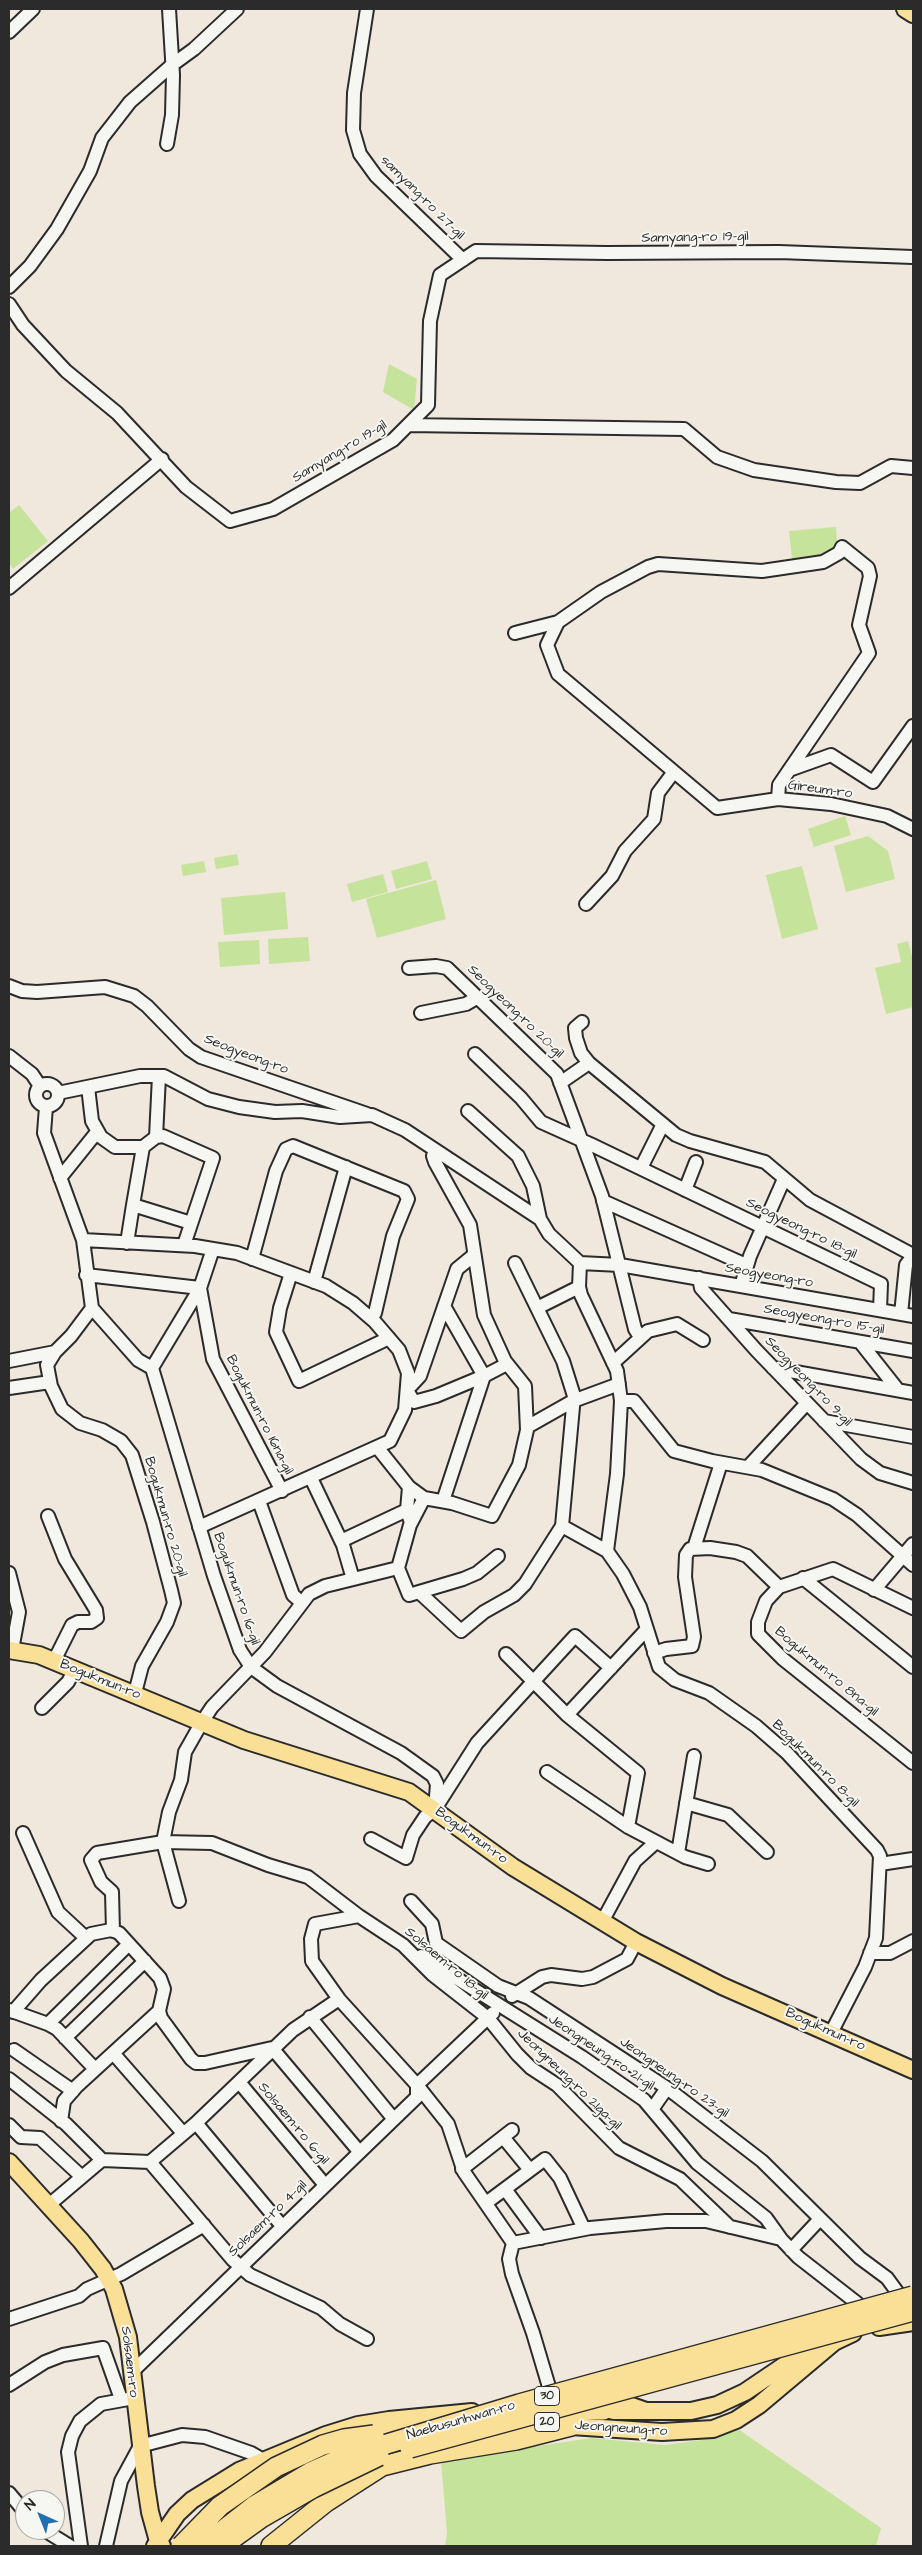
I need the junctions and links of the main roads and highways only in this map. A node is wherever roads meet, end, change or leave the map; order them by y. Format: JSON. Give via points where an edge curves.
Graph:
{"nodes":[{"id":1,"x":905,"y":9,"type":"edge"},
{"id":2,"x":913,"y":14,"type":"edge"},
{"id":3,"x":10,"y":1650,"type":"edge"},
{"id":4,"x":913,"y":2070,"type":"edge"},
{"id":5,"x":10,"y":2166,"type":"edge"},
{"id":6,"x":912,"y":2307,"type":"edge"},
{"id":7,"x":871,"y":2321,"type":"junction"},
{"id":8,"x":913,"y":2322,"type":"edge"},
{"id":9,"x":560,"y":2397,"type":"junction"},
{"id":10,"x":603,"y":2410,"type":"junction"},
{"id":11,"x":646,"y":2411,"type":"junction"},
{"id":12,"x":571,"y":2426,"type":"junction"},
{"id":13,"x":158,"y":2544,"type":"edge"},
{"id":14,"x":180,"y":2546,"type":"edge"},
{"id":15,"x":203,"y":2546,"type":"edge"},
{"id":16,"x":222,"y":2546,"type":"edge"},
{"id":17,"x":270,"y":2546,"type":"edge"}],
"edges":[{"from":1,"to":2,"type":"main road"},
{"from":3,"to":4,"type":"main road","name":"Bogukmun-ro","via":[[26,1651],[54,1661],[244,1740],[409,1792],[513,1867],[636,1942],[722,1986]]},
{"from":5,"to":13,"type":"main road","name":"Solsaem-ro","via":[[50,2204],[109,2280],[126,2326],[132,2372],[128,2398]]},
{"from":6,"to":7,"type":"main road"},
{"from":6,"to":15,"type":"highway","name":"Naebusunhwan-ro","number":"30","bridge":true,"via":[[519,2404],[347,2456],[311,2472],[254,2506]]},
{"from":6,"to":16,"type":"highway","name":"Naebusunhwan-ro","number":"30","bridge":true,"via":[[490,2428],[377,2457],[313,2488],[261,2518]]},
{"from":7,"to":8,"type":"main road","name":"Jeongneung-ro","number":"20"},
{"from":7,"to":11,"type":"main road","name":"Jeongneung-ro","number":"20","via":[[835,2331],[745,2392],[717,2405],[691,2411]]},
{"from":7,"to":12,"type":"main road","name":"Jeongneung-ro","number":"20","via":[[840,2338],[759,2405],[736,2420],[713,2429],[662,2432]]},
{"from":9,"to":10,"type":"main road","name":"Jeongneung-ro"},
{"from":9,"to":11,"type":"main road","name":"Jeongneung-ro","number":"20","via":[[602,2395]]},
{"from":9,"to":13,"type":"main road","name":"Jeongneung-ro","number":"20","via":[[503,2404],[460,2414],[358,2425],[326,2435],[239,2471],[192,2500],[177,2514]]},
{"from":10,"to":11,"type":"main road","name":"Jeongneung-ro"},
{"from":10,"to":14,"type":"highway","bridge":true,"via":[[530,2411],[445,2422],[323,2445],[276,2467],[220,2506]]},
{"from":12,"to":14,"type":"main road","name":"Jeongneung-ro","number":"20","via":[[539,2422],[424,2448],[341,2455],[267,2481],[220,2503],[191,2530]]},
{"from":12,"to":17,"type":"highway","via":[[382,2466],[346,2488]]}]}
